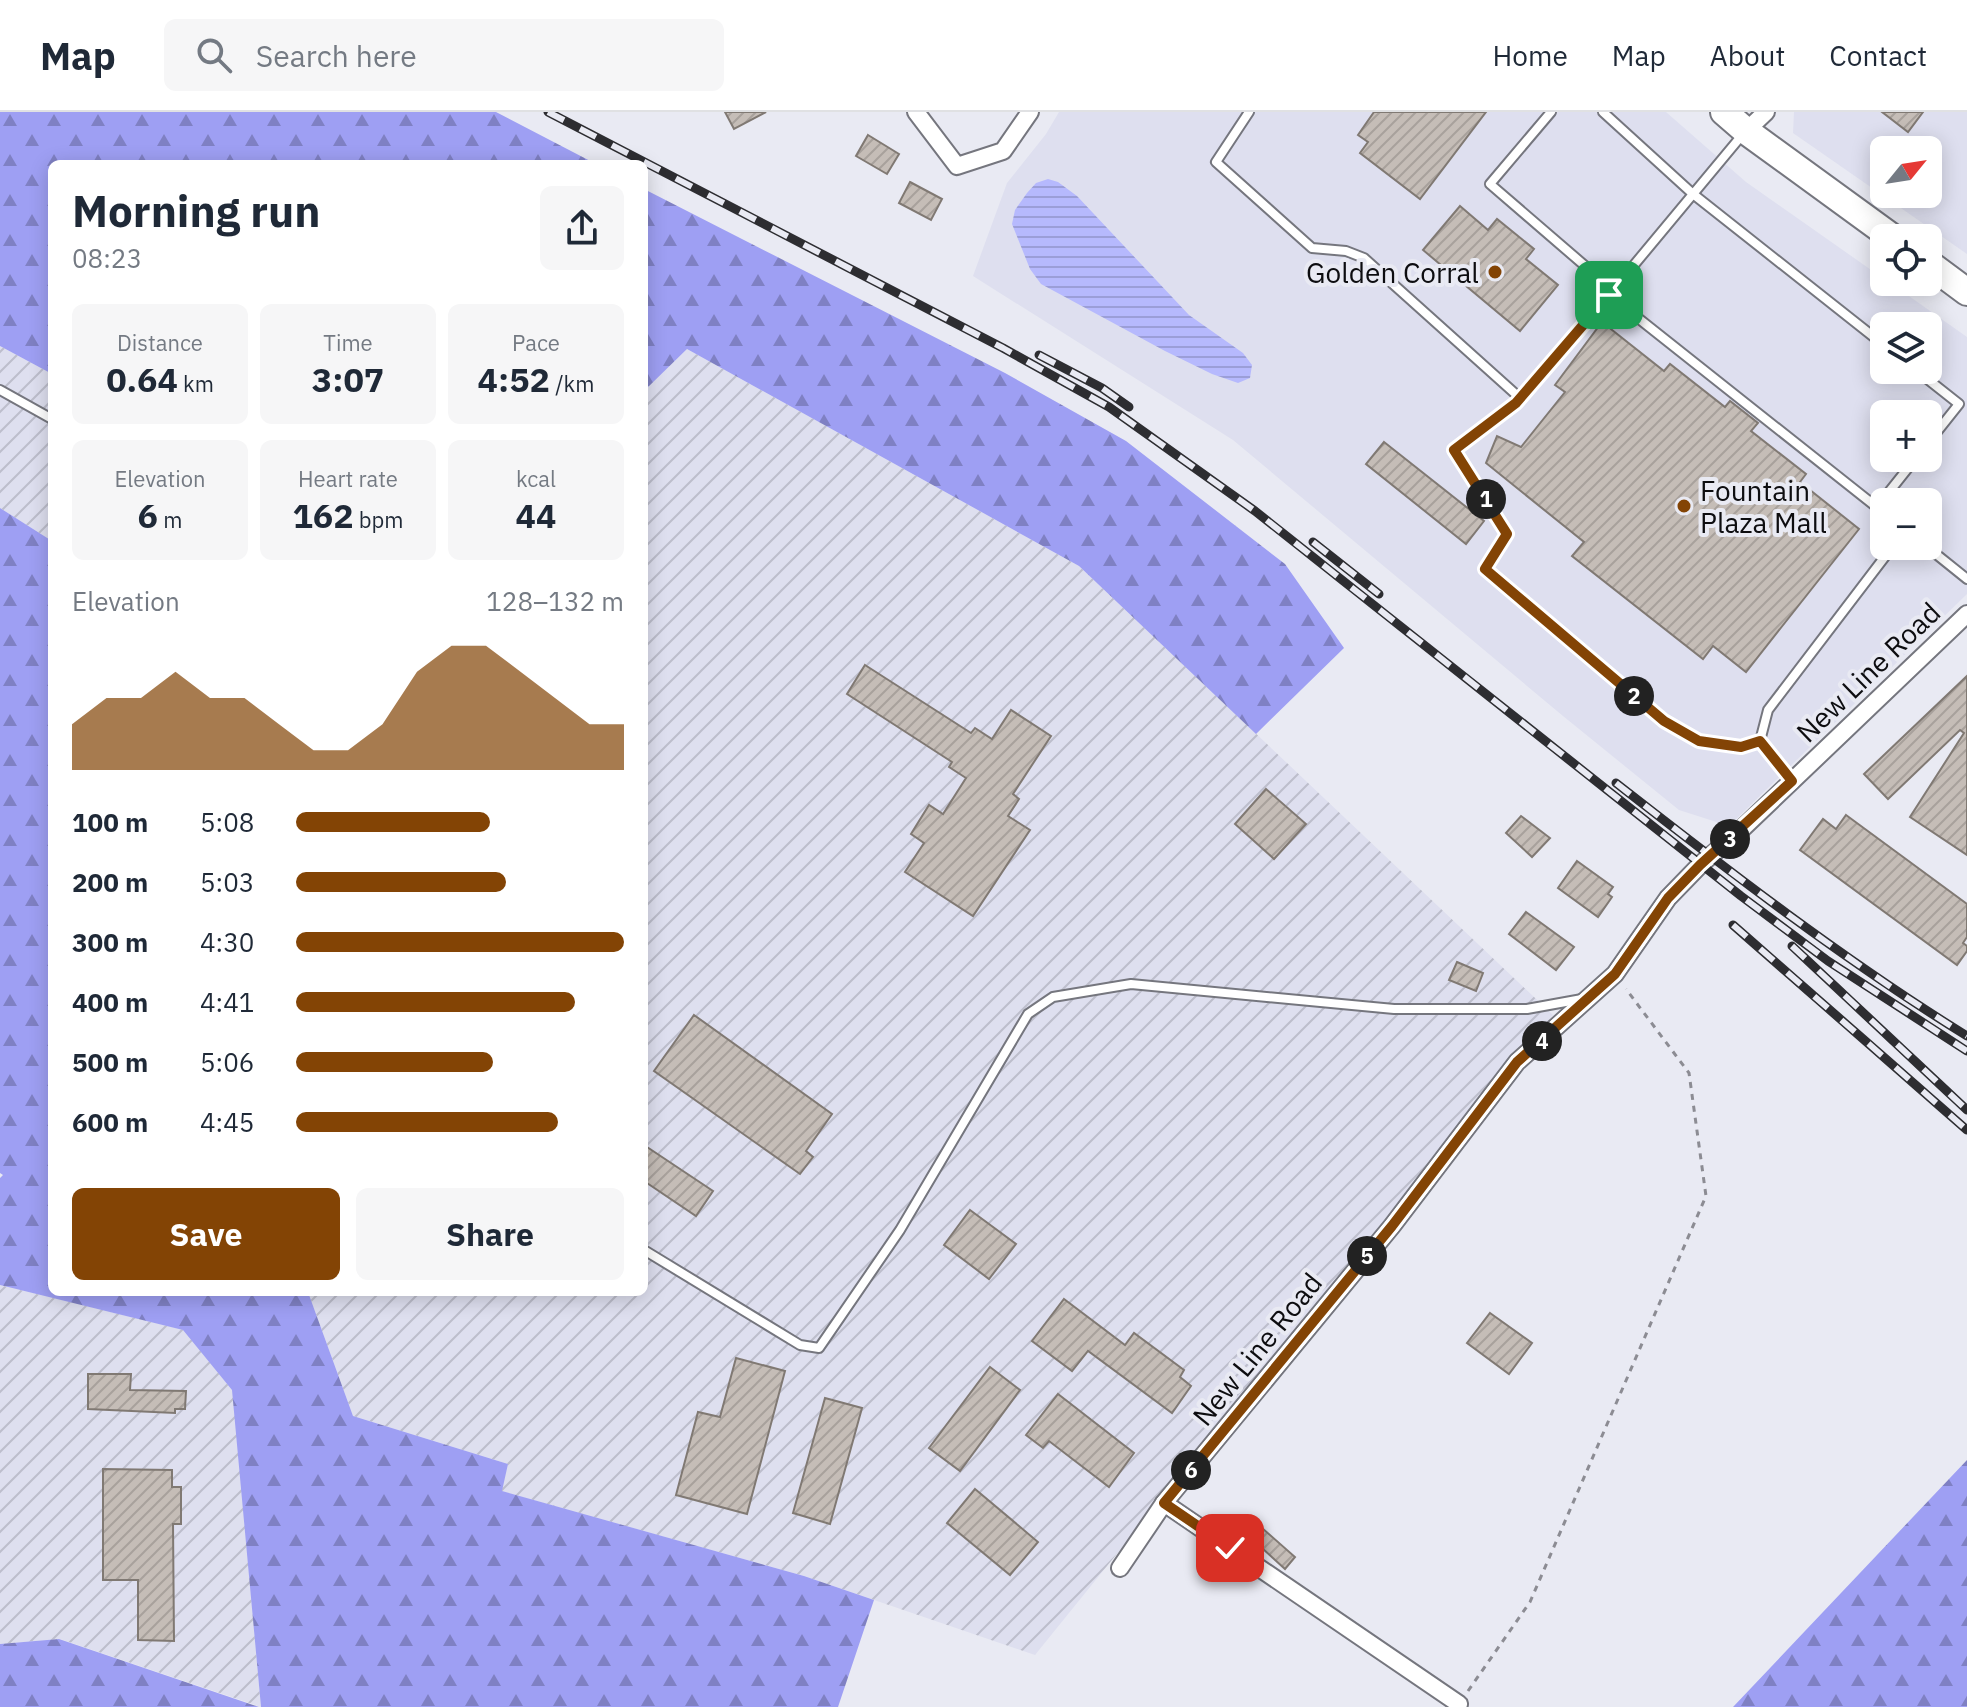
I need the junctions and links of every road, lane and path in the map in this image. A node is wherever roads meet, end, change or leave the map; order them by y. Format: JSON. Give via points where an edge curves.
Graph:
{"nodes":[{"id":1,"x":916,"y":112,"type":"edge"},
{"id":2,"x":1030,"y":112,"type":"edge"},
{"id":3,"x":1249,"y":112,"type":"edge"},
{"id":4,"x":1551,"y":112,"type":"edge"},
{"id":5,"x":1603,"y":112,"type":"edge"},
{"id":6,"x":1724,"y":112,"type":"edge"},
{"id":7,"x":1766,"y":112,"type":"edge"},
{"id":8,"x":1746,"y":131,"type":"junction"},
{"id":9,"x":1693,"y":194,"type":"junction"},
{"id":10,"x":1874,"y":224,"type":"edge"},
{"id":11,"x":1942,"y":273,"type":"edge"},
{"id":12,"x":1611,"y":292,"type":"junction"},
{"id":13,"x":1967,"y":292,"type":"edge"},
{"id":14,"x":1870,"y":334,"type":"edge"},
{"id":15,"x":1934,"y":384,"type":"edge"},
{"id":16,"x":0,"y":390,"type":"edge"},
{"id":17,"x":1520,"y":398,"type":"junction"},
{"id":18,"x":48,"y":417,"type":"edge"},
{"id":19,"x":1942,"y":425,"type":"edge"},
{"id":20,"x":1870,"y":502,"type":"edge"},
{"id":21,"x":1942,"y":559,"type":"edge"},
{"id":22,"x":1882,"y":560,"type":"edge"},
{"id":23,"x":1967,"y":579,"type":"edge"},
{"id":24,"x":1967,"y":614,"type":"edge"},
{"id":25,"x":1760,"y":741,"type":"junction"},
{"id":26,"x":1792,"y":781,"type":"junction"},
{"id":27,"x":1615,"y":974,"type":"junction"},
{"id":28,"x":1590,"y":998,"type":"junction"},
{"id":29,"x":648,"y":1252,"type":"edge"},
{"id":30,"x":1164,"y":1503,"type":"junction"},
{"id":31,"x":1120,"y":1568,"type":"dead end"},
{"id":32,"x":1459,"y":1704,"type":"joint"}],
"edges":[{"from":1,"to":2,"type":"street","via":[[957,166],[1003,151]]},
{"from":3,"to":17,"type":"lane","via":[[1216,162],[1312,248],[1364,258]]},
{"from":4,"to":12,"type":"lane","via":[[1490,184]]},
{"from":5,"to":9,"type":"lane"},
{"from":6,"to":8,"type":"main road"},
{"from":7,"to":8,"type":"street"},
{"from":8,"to":9,"type":"lane"},
{"from":8,"to":10,"type":"main road"},
{"from":9,"to":12,"type":"lane"},
{"from":9,"to":14,"type":"lane"},
{"from":11,"to":13,"type":"main road"},
{"from":12,"to":17,"type":"lane"},
{"from":12,"to":20,"type":"lane"},
{"from":15,"to":19,"type":"lane","via":[[1959,404]]},
{"from":16,"to":18,"type":"lane"},
{"from":17,"to":25,"type":"lane","via":[[1454,450],[1507,534],[1485,569],[1664,721],[1699,741],[1741,747]]},
{"from":21,"to":23,"type":"lane"},
{"from":22,"to":25,"type":"lane","via":[[1768,710]]},
{"from":24,"to":26,"type":"street","name":"New Line Road"},
{"from":25,"to":26,"type":"lane"},
{"from":26,"to":27,"type":"street","name":"New Line Road","via":[[1668,898]]},
{"from":27,"to":28,"type":"street","name":"New Line Road"},
{"from":27,"to":32,"type":"path","via":[[1689,1073],[1706,1196],[1530,1602]]},
{"from":28,"to":29,"type":"lane","via":[[1527,1009],[1394,1009],[1131,984],[1053,997],[1028,1014],[900,1230],[819,1348],[800,1345]]},
{"from":28,"to":30,"type":"street","name":"New Line Road","via":[[1517,1062],[1392,1226]]},
{"from":30,"to":31,"type":"street","name":"New Line Road"},
{"from":30,"to":32,"type":"street"}]}
